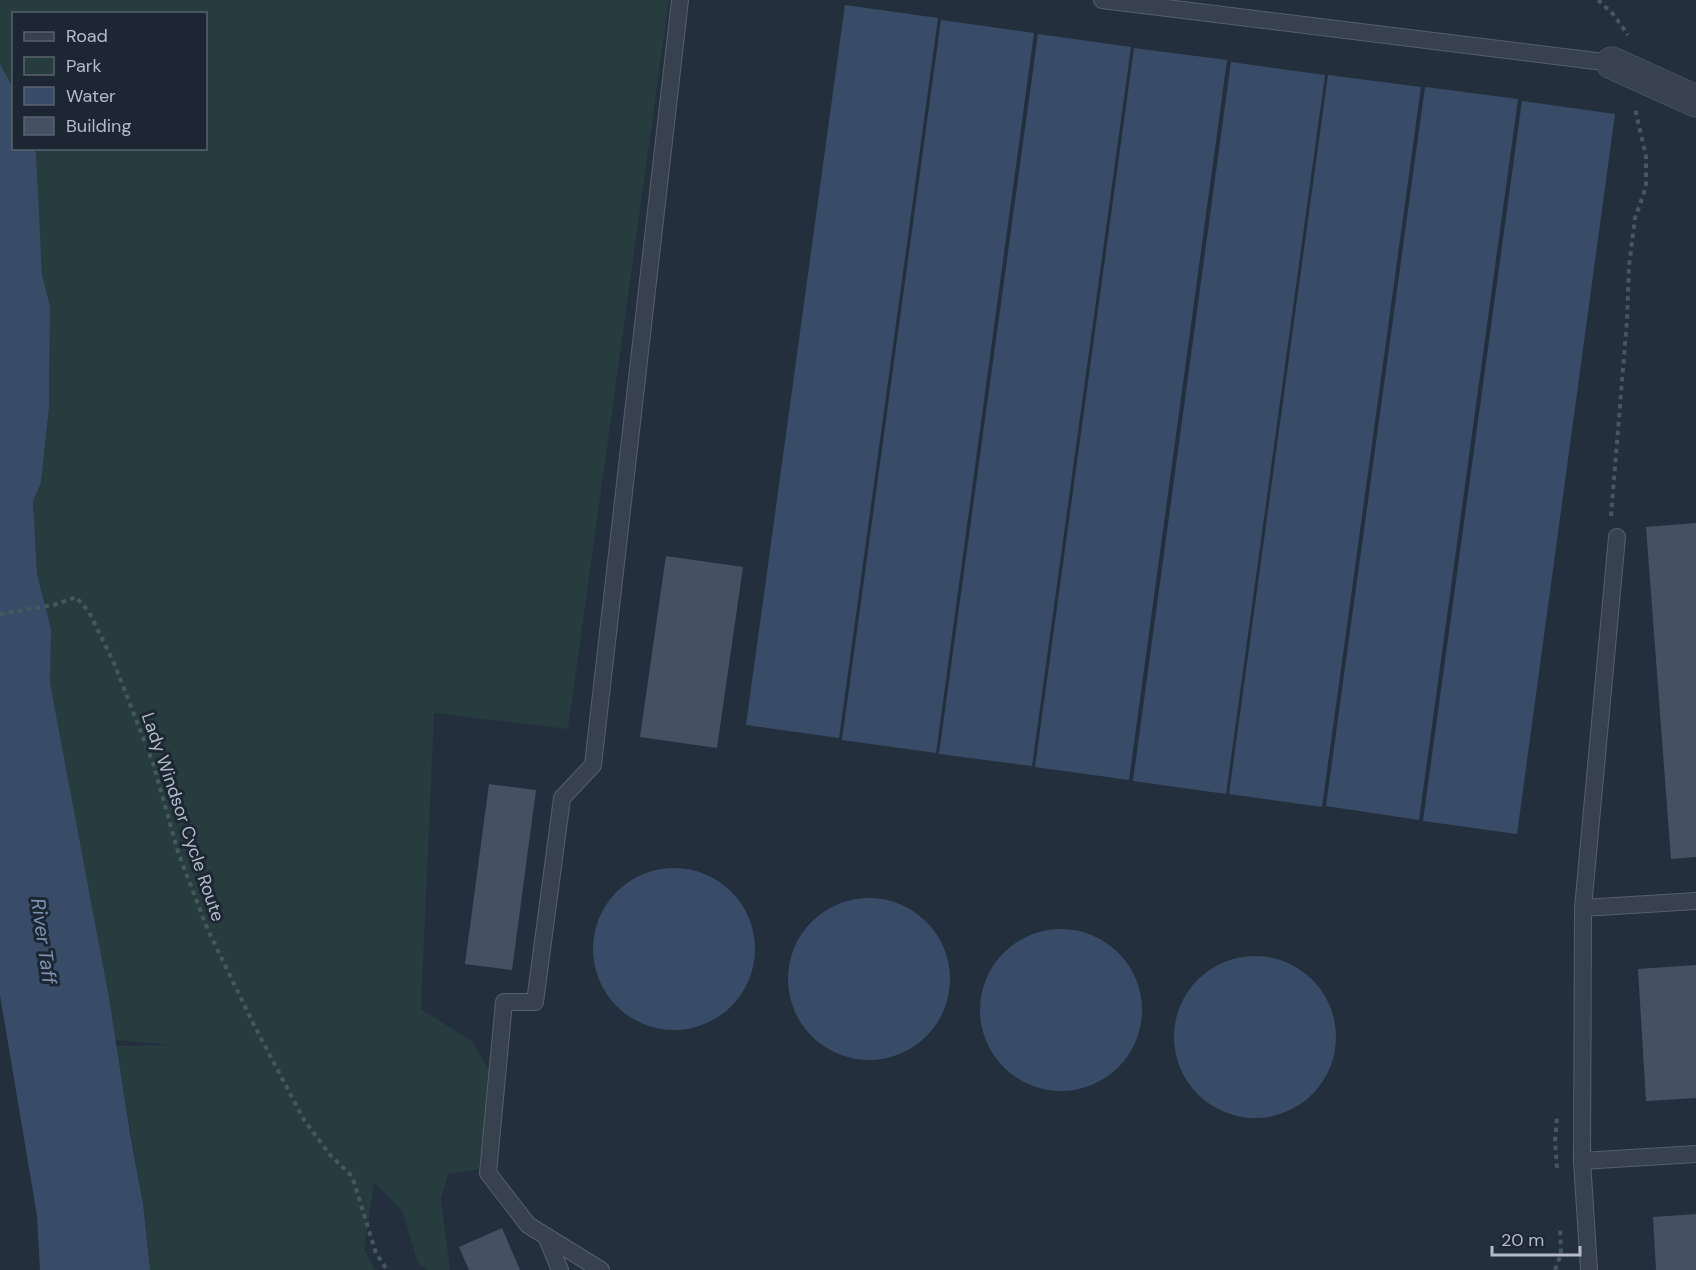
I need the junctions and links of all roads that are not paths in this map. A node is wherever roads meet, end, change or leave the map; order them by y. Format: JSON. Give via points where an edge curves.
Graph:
{"nodes":[{"id":1,"x":680,"y":0,"type":"edge"},
{"id":2,"x":1102,"y":0,"type":"edge"},
{"id":3,"x":1612,"y":63,"type":"joint"},
{"id":4,"x":1696,"y":101,"type":"edge"},
{"id":5,"x":1617,"y":537,"type":"dead end"},
{"id":6,"x":1696,"y":901,"type":"edge"},
{"id":7,"x":1583,"y":908,"type":"junction"},
{"id":8,"x":1696,"y":1154,"type":"edge"},
{"id":9,"x":1582,"y":1161,"type":"junction"},
{"id":10,"x":546,"y":1236,"type":"junction"},
{"id":11,"x":560,"y":1270,"type":"edge"},
{"id":12,"x":601,"y":1270,"type":"edge"},
{"id":13,"x":1589,"y":1270,"type":"edge"}],
"edges":[{"from":1,"to":10,"type":"lane","via":[[593,765],[562,798],[535,1002],[504,1002],[488,1173],[528,1225]]},
{"from":2,"to":3,"type":"lane"},
{"from":3,"to":4,"type":"street"},
{"from":5,"to":7,"type":"lane"},
{"from":6,"to":7,"type":"lane"},
{"from":7,"to":9,"type":"lane"},
{"from":8,"to":9,"type":"lane"},
{"from":9,"to":13,"type":"lane"},
{"from":10,"to":11,"type":"lane"},
{"from":10,"to":12,"type":"lane"}]}
